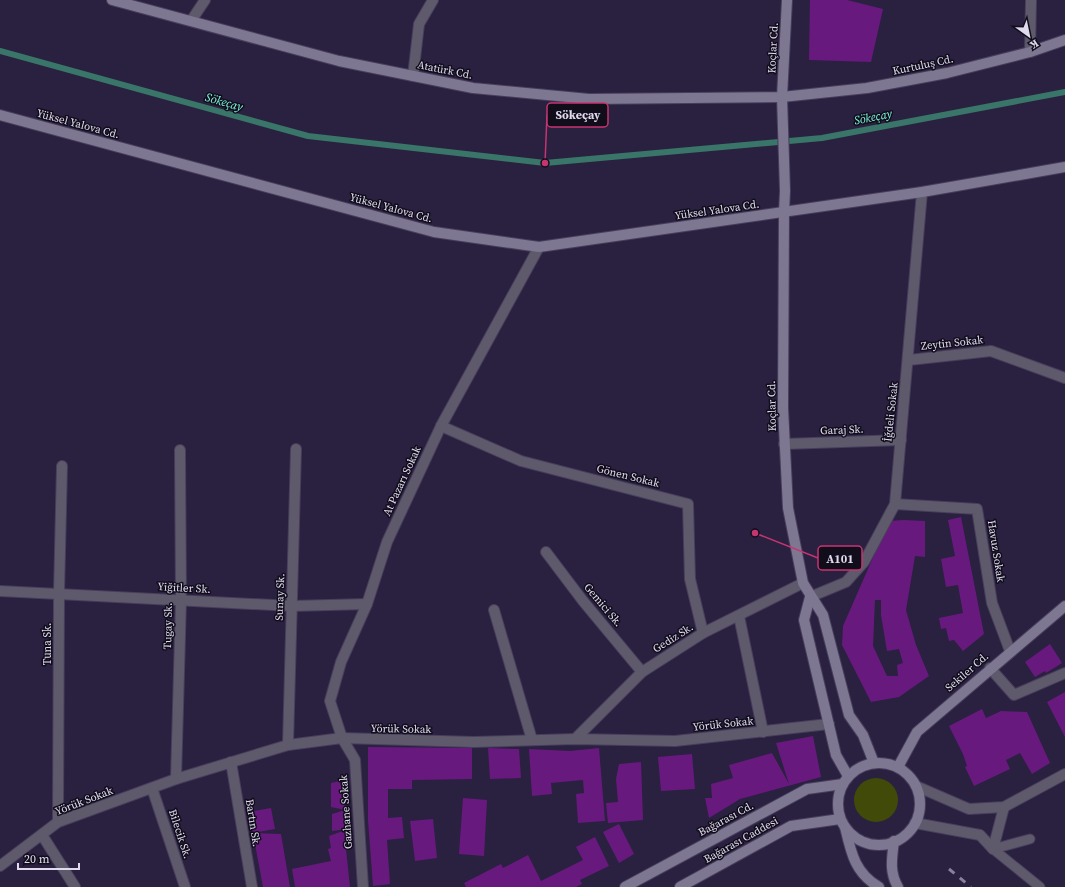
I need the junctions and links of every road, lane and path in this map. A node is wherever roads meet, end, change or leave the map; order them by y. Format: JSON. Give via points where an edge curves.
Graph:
{"nodes":[{"id":1,"x":112,"y":0,"type":"edge"},
{"id":2,"x":205,"y":0,"type":"edge"},
{"id":3,"x":434,"y":0,"type":"edge"},
{"id":4,"x":787,"y":0,"type":"edge"},
{"id":5,"x":1031,"y":0,"type":"edge"},
{"id":6,"x":191,"y":21,"type":"junction"},
{"id":7,"x":1065,"y":40,"type":"edge"},
{"id":8,"x":1030,"y":52,"type":"junction"},
{"id":9,"x":413,"y":76,"type":"junction"},
{"id":10,"x":782,"y":97,"type":"junction"},
{"id":11,"x":0,"y":115,"type":"edge"},
{"id":12,"x":1065,"y":166,"type":"edge"},
{"id":13,"x":922,"y":192,"type":"junction"},
{"id":14,"x":784,"y":212,"type":"junction"},
{"id":15,"x":539,"y":247,"type":"junction"},
{"id":16,"x":909,"y":360,"type":"junction"},
{"id":17,"x":1065,"y":378,"type":"edge"},
{"id":18,"x":441,"y":426,"type":"junction"},
{"id":19,"x":901,"y":440,"type":"junction"},
{"id":20,"x":784,"y":444,"type":"junction"},
{"id":21,"x":296,"y":449,"type":"dead end"},
{"id":22,"x":180,"y":450,"type":"dead end"},
{"id":23,"x":62,"y":466,"type":"dead end"},
{"id":24,"x":895,"y":504,"type":"junction"},
{"id":25,"x":546,"y":552,"type":"dead end"},
{"id":26,"x":803,"y":583,"type":"junction"},
{"id":27,"x":0,"y":591,"type":"edge"},
{"id":28,"x":59,"y":593,"type":"junction"},
{"id":29,"x":810,"y":597,"type":"junction"},
{"id":30,"x":181,"y":600,"type":"junction"},
{"id":31,"x":367,"y":604,"type":"junction"},
{"id":32,"x":292,"y":606,"type":"junction"},
{"id":33,"x":1065,"y":606,"type":"edge"},
{"id":34,"x":494,"y":610,"type":"dead end"},
{"id":35,"x":739,"y":616,"type":"junction"},
{"id":36,"x":703,"y":633,"type":"junction"},
{"id":37,"x":1010,"y":651,"type":"junction"},
{"id":38,"x":990,"y":668,"type":"junction"},
{"id":39,"x":642,"y":672,"type":"junction"},
{"id":40,"x":1065,"y":673,"type":"edge"},
{"id":41,"x":829,"y":724,"type":"junction"},
{"id":42,"x":763,"y":732,"type":"junction"},
{"id":43,"x":342,"y":738,"type":"junction"},
{"id":44,"x":575,"y":739,"type":"junction"},
{"id":45,"x":532,"y":740,"type":"junction"},
{"id":46,"x":288,"y":745,"type":"junction"},
{"id":47,"x":231,"y":762,"type":"junction"},
{"id":48,"x":874,"y":763,"type":"junction"},
{"id":49,"x":898,"y":767,"type":"junction"},
{"id":50,"x":1065,"y":774,"type":"edge"},
{"id":51,"x":176,"y":779,"type":"junction"},
{"id":52,"x":846,"y":780,"type":"junction"},
{"id":53,"x":916,"y":786,"type":"junction"},
{"id":54,"x":152,"y":788,"type":"junction"},
{"id":55,"x":1004,"y":807,"type":"junction"},
{"id":56,"x":58,"y":822,"type":"junction"},
{"id":57,"x":842,"y":823,"type":"junction"},
{"id":58,"x":915,"y":823,"type":"junction"},
{"id":59,"x":42,"y":835,"type":"junction"},
{"id":60,"x":1030,"y":839,"type":"dead end"},
{"id":61,"x":894,"y":842,"type":"junction"},
{"id":62,"x":993,"y":849,"type":"junction"},
{"id":63,"x":0,"y":866,"type":"edge"},
{"id":64,"x":75,"y":887,"type":"edge"},
{"id":65,"x":185,"y":887,"type":"edge"},
{"id":66,"x":252,"y":887,"type":"edge"},
{"id":67,"x":363,"y":887,"type":"edge"},
{"id":68,"x":625,"y":887,"type":"edge"},
{"id":69,"x":680,"y":887,"type":"edge"},
{"id":70,"x":879,"y":887,"type":"edge"},
{"id":71,"x":898,"y":887,"type":"edge"},
{"id":72,"x":1040,"y":887,"type":"edge"}],
"edges":[{"from":1,"to":6,"type":"main road","name":"Atatürk Cd."},
{"from":2,"to":6,"type":"street"},
{"from":3,"to":9,"type":"street","via":[[419,24]]},
{"from":4,"to":10,"type":"main road","name":"Koçlar Cd."},
{"from":5,"to":8,"type":"street"},
{"from":6,"to":9,"type":"main road","name":"Atatürk Cd.","via":[[339,61]]},
{"from":7,"to":8,"type":"main road","name":"Kurtuluş Cd."},
{"from":8,"to":10,"type":"main road","name":"Kurtuluş Cd.","via":[[946,73],[867,88]]},
{"from":9,"to":10,"type":"main road","name":"Atatürk Cd.","via":[[474,88],[589,99]]},
{"from":10,"to":14,"type":"main road","name":"Koçlar Cd."},
{"from":11,"to":15,"type":"main road","name":"Yüksel Yalova Cd.","via":[[434,232]]},
{"from":12,"to":13,"type":"main road","name":"Yüksel Yalova Cd."},
{"from":13,"to":14,"type":"main road","name":"Yüksel Yalova Cd."},
{"from":13,"to":16,"type":"street","name":"İğdeli Sokak"},
{"from":14,"to":15,"type":"main road","name":"Yüksel Yalova Cd."},
{"from":14,"to":20,"type":"main road","name":"Koçlar Cd."},
{"from":15,"to":18,"type":"street","name":"At Pazarı Sokak"},
{"from":16,"to":17,"type":"street","name":"Zeytin Sokak","via":[[991,351]]},
{"from":16,"to":19,"type":"street","name":"İğdeli Sokak"},
{"from":18,"to":31,"type":"street","name":"At Pazarı Sokak","via":[[387,542]]},
{"from":18,"to":36,"type":"street","name":"Gönen Sokak","via":[[521,461],[688,504],[690,579]]},
{"from":19,"to":20,"type":"street","name":"Garaj Sk."},
{"from":19,"to":24,"type":"street","name":"İğdeli Sokak"},
{"from":20,"to":26,"type":"main road","name":"Koçlar Cd.","via":[[788,508]]},
{"from":21,"to":32,"type":"street","name":"Sunay Sk."},
{"from":22,"to":30,"type":"street","name":"Tugay Sk."},
{"from":23,"to":28,"type":"street","name":"Tuna Sk."},
{"from":24,"to":29,"type":"street","name":"İğdeli Sokak","via":[[864,562],[846,582]]},
{"from":24,"to":37,"type":"street","name":"Havuz Sokak","via":[[977,509],[992,603]]},
{"from":25,"to":39,"type":"street","name":"Gemici Sk."},
{"from":26,"to":29,"type":"main road","name":"Koçlar Cd."},
{"from":26,"to":35,"type":"street","name":"Gediz Sk."},
{"from":27,"to":28,"type":"street","name":"Yiğitler Sk."},
{"from":28,"to":30,"type":"street","name":"Yiğitler Sk."},
{"from":28,"to":56,"type":"street","name":"Tuna Sk."},
{"from":29,"to":41,"type":"main road","via":[[804,620]]},
{"from":29,"to":48,"type":"main road","name":"Koçlar Cd.","via":[[823,614],[849,715],[863,735]]},
{"from":30,"to":32,"type":"street","name":"Yiğitler Sk."},
{"from":30,"to":51,"type":"street","name":"Tugay Sk."},
{"from":31,"to":32,"type":"street","name":"Yiğitler Sk."},
{"from":31,"to":43,"type":"street","name":"At Pazarı Sokak","via":[[341,662],[330,701]]},
{"from":32,"to":46,"type":"street","name":"Sunay Sk."},
{"from":33,"to":37,"type":"main road","name":"Sekiler Cd."},
{"from":34,"to":45,"type":"street"},
{"from":35,"to":36,"type":"street","name":"Gediz Sk."},
{"from":35,"to":42,"type":"street"},
{"from":36,"to":39,"type":"street","name":"Gediz Sk."},
{"from":37,"to":38,"type":"main road","name":"Sekiler Cd."},
{"from":38,"to":40,"type":"street","via":[[1014,695]]},
{"from":38,"to":49,"type":"main road","name":"Sekiler Cd.","via":[[917,732]]},
{"from":39,"to":44,"type":"street","name":"Gediz Sk."},
{"from":41,"to":42,"type":"street","name":"Yörük Sokak"},
{"from":41,"to":52,"type":"main road","via":[[836,755]]},
{"from":42,"to":44,"type":"street","name":"Yörük Sokak","via":[[675,742]]},
{"from":43,"to":45,"type":"street","name":"Yörük Sokak","via":[[474,742]]},
{"from":43,"to":46,"type":"street","name":"Yörük Sokak"},
{"from":43,"to":67,"type":"street","name":"Gazhane Sokak","via":[[355,760]]},
{"from":44,"to":45,"type":"street","name":"Yörük Sokak"},
{"from":46,"to":47,"type":"street","name":"Yörük Sokak"},
{"from":47,"to":51,"type":"street","name":"Yörük Sokak"},
{"from":47,"to":66,"type":"street","name":"Bartın Sk."},
{"from":48,"to":49,"type":"main road","via":[[887,763]]},
{"from":48,"to":52,"type":"main road","via":[[865,765]]},
{"from":49,"to":53,"type":"main road"},
{"from":50,"to":55,"type":"street"},
{"from":51,"to":54,"type":"street","name":"Yörük Sokak"},
{"from":52,"to":57,"type":"main road","via":[[838,804]]},
{"from":52,"to":68,"type":"main road","name":"Bağarası Cd.","via":[[807,789]]},
{"from":53,"to":55,"type":"street","via":[[970,809]]},
{"from":53,"to":58,"type":"main road","via":[[920,798]]},
{"from":54,"to":56,"type":"street","name":"Yörük Sokak"},
{"from":54,"to":65,"type":"street","name":"Bilecik Sk."},
{"from":55,"to":62,"type":"street"},
{"from":56,"to":59,"type":"street","name":"Yörük Sokak"},
{"from":57,"to":61,"type":"main road","via":[[854,837],[867,843],[881,845]]},
{"from":57,"to":69,"type":"main road","name":"Bağarası Caddesi","via":[[791,826]]},
{"from":57,"to":70,"type":"main road","via":[[852,856],[868,880]]},
{"from":58,"to":61,"type":"main road","via":[[906,834]]},
{"from":58,"to":62,"type":"street","via":[[980,835]]},
{"from":59,"to":63,"type":"street","name":"Yörük Sokak"},
{"from":59,"to":64,"type":"street"},
{"from":60,"to":62,"type":"lane"},
{"from":61,"to":71,"type":"main road","via":[[891,865],[893,878]]},
{"from":62,"to":72,"type":"lane"}]}
